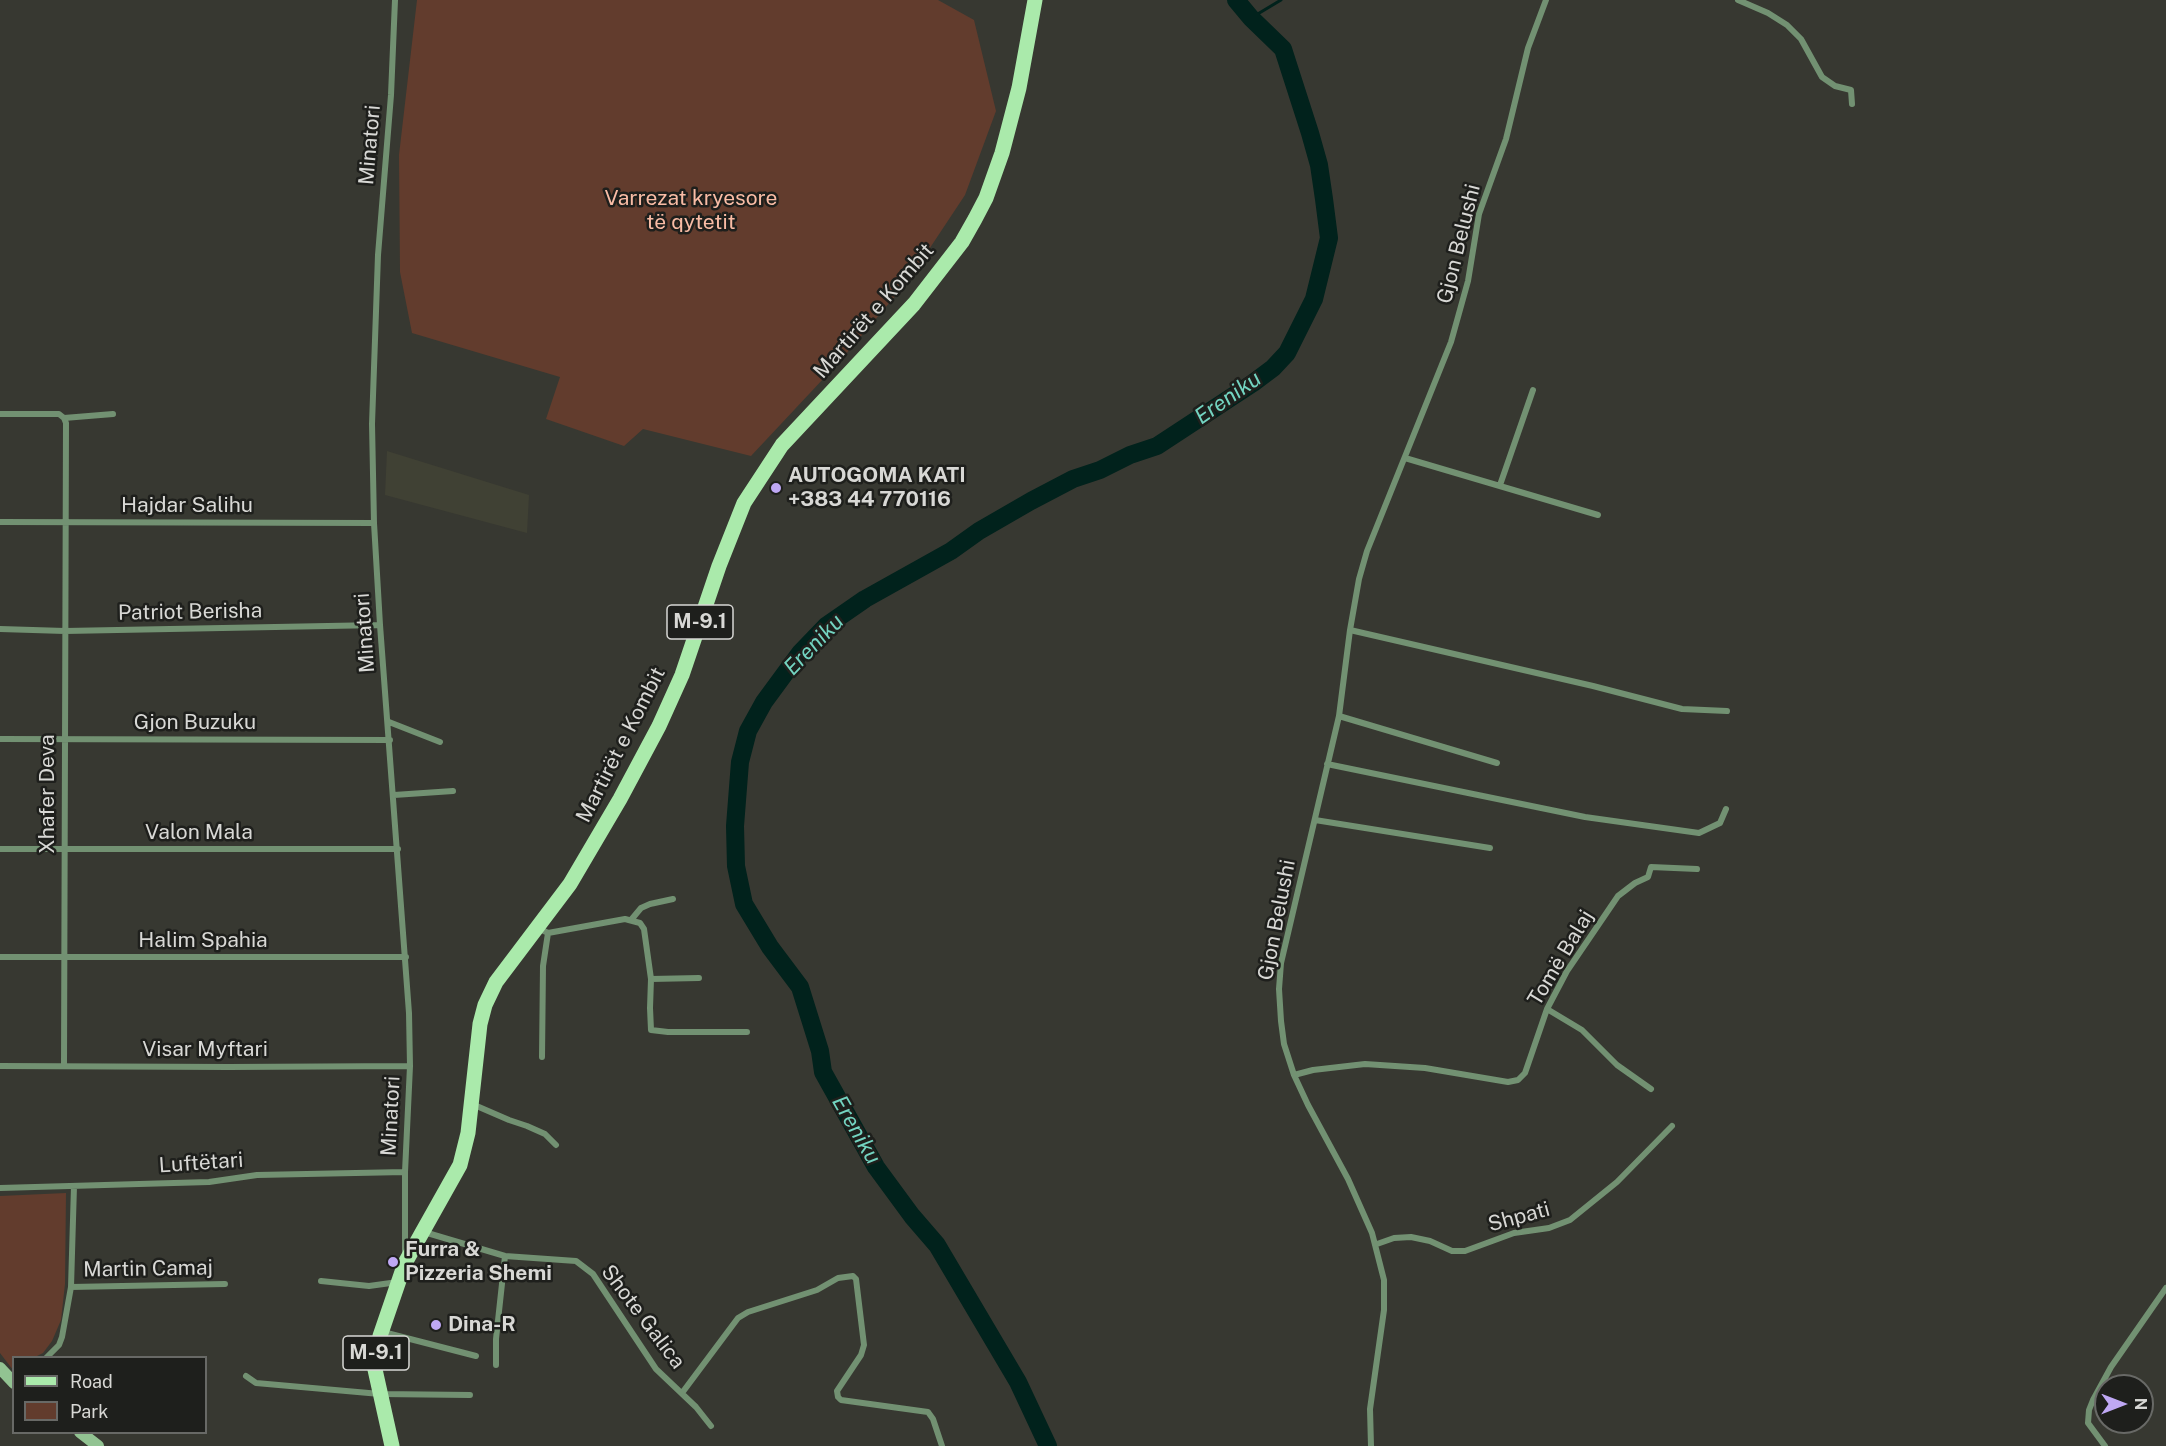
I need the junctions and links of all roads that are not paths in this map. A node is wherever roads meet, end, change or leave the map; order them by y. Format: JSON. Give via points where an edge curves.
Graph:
{"nodes":[{"id":1,"x":395,"y":0,"type":"edge"},
{"id":2,"x":1546,"y":0,"type":"edge"},
{"id":3,"x":1738,"y":0,"type":"edge"},
{"id":4,"x":1035,"y":3,"type":"edge"},
{"id":5,"x":1852,"y":104,"type":"dead end"},
{"id":6,"x":1533,"y":390,"type":"dead end"},
{"id":7,"x":0,"y":414,"type":"edge"},
{"id":8,"x":112,"y":414,"type":"dead end"},
{"id":9,"x":64,"y":418,"type":"junction"},
{"id":10,"x":1405,"y":458,"type":"junction"},
{"id":11,"x":1500,"y":485,"type":"junction"},
{"id":12,"x":1598,"y":515,"type":"dead end"},
{"id":13,"x":0,"y":522,"type":"edge"},
{"id":14,"x":65,"y":522,"type":"junction"},
{"id":15,"x":374,"y":523,"type":"junction"},
{"id":16,"x":380,"y":625,"type":"junction"},
{"id":17,"x":0,"y":629,"type":"edge"},
{"id":18,"x":1350,"y":630,"type":"junction"},
{"id":19,"x":65,"y":631,"type":"junction"},
{"id":20,"x":1726,"y":711,"type":"dead end"},
{"id":21,"x":1339,"y":716,"type":"junction"},
{"id":22,"x":389,"y":722,"type":"junction"},
{"id":23,"x":0,"y":739,"type":"edge"},
{"id":24,"x":65,"y":739,"type":"junction"},
{"id":25,"x":390,"y":740,"type":"junction"},
{"id":26,"x":440,"y":742,"type":"dead end"},
{"id":27,"x":1497,"y":763,"type":"dead end"},
{"id":28,"x":1328,"y":764,"type":"junction"},
{"id":29,"x":453,"y":791,"type":"dead end"},
{"id":30,"x":394,"y":795,"type":"junction"},
{"id":31,"x":1726,"y":809,"type":"dead end"},
{"id":32,"x":1315,"y":820,"type":"junction"},
{"id":33,"x":1490,"y":848,"type":"dead end"},
{"id":34,"x":0,"y":849,"type":"edge"},
{"id":35,"x":65,"y":849,"type":"junction"},
{"id":36,"x":398,"y":849,"type":"junction"},
{"id":37,"x":1697,"y":869,"type":"dead end"},
{"id":38,"x":673,"y":899,"type":"dead end"},
{"id":39,"x":631,"y":920,"type":"junction"},
{"id":40,"x":542,"y":930,"type":"junction"},
{"id":41,"x":0,"y":957,"type":"edge"},
{"id":42,"x":64,"y":957,"type":"junction"},
{"id":43,"x":406,"y":957,"type":"junction"},
{"id":44,"x":699,"y":978,"type":"dead end"},
{"id":45,"x":651,"y":979,"type":"junction"},
{"id":46,"x":1547,"y":1008,"type":"junction"},
{"id":47,"x":747,"y":1032,"type":"dead end"},
{"id":48,"x":542,"y":1057,"type":"dead end"},
{"id":49,"x":64,"y":1065,"type":"junction"},
{"id":50,"x":0,"y":1066,"type":"edge"},
{"id":51,"x":410,"y":1066,"type":"junction"},
{"id":52,"x":1294,"y":1076,"type":"junction"},
{"id":53,"x":1651,"y":1089,"type":"dead end"},
{"id":54,"x":471,"y":1104,"type":"junction"},
{"id":55,"x":1672,"y":1126,"type":"dead end"},
{"id":56,"x":556,"y":1145,"type":"dead end"},
{"id":57,"x":405,"y":1172,"type":"junction"},
{"id":58,"x":74,"y":1186,"type":"junction"},
{"id":59,"x":0,"y":1188,"type":"edge"},
{"id":60,"x":424,"y":1231,"type":"junction"},
{"id":61,"x":1377,"y":1244,"type":"junction"},
{"id":62,"x":505,"y":1256,"type":"junction"},
{"id":63,"x":405,"y":1263,"type":"junction"},
{"id":64,"x":321,"y":1281,"type":"dead end"},
{"id":65,"x":399,"y":1282,"type":"junction"},
{"id":66,"x":225,"y":1284,"type":"dead end"},
{"id":67,"x":71,"y":1287,"type":"junction"},
{"id":68,"x":2166,"y":1288,"type":"edge"},
{"id":69,"x":382,"y":1332,"type":"junction"},
{"id":70,"x":48,"y":1356,"type":"edge"},
{"id":71,"x":476,"y":1356,"type":"dead end"},
{"id":72,"x":496,"y":1365,"type":"dead end"},
{"id":73,"x":0,"y":1368,"type":"edge"},
{"id":74,"x":246,"y":1376,"type":"dead end"},
{"id":75,"x":12,"y":1381,"type":"edge"},
{"id":76,"x":682,"y":1393,"type":"junction"},
{"id":77,"x":380,"y":1394,"type":"junction"},
{"id":78,"x":470,"y":1395,"type":"dead end"},
{"id":79,"x":711,"y":1426,"type":"dead end"},
{"id":80,"x":83,"y":1434,"type":"edge"},
{"id":81,"x":98,"y":1446,"type":"edge"},
{"id":82,"x":392,"y":1446,"type":"edge"},
{"id":83,"x":942,"y":1446,"type":"edge"},
{"id":84,"x":1371,"y":1446,"type":"edge"},
{"id":85,"x":2104,"y":1446,"type":"edge"}],
"edges":[{"from":1,"to":15,"type":"street","name":"Minatori","via":[[375,337]]},
{"from":2,"to":10,"type":"street","name":"Gjon Belushi","via":[[1528,48],[1506,140],[1479,214],[1468,281],[1451,342]]},
{"from":3,"to":5,"type":"street","via":[[1787,26],[1801,39],[1822,77],[1851,90]]},
{"from":4,"to":40,"type":"main road","name":"Martirët e Kombit","number":"M-9.1","via":[[1002,153],[975,219],[914,304],[782,445],[744,503],[682,675],[659,726]]},
{"from":6,"to":11,"type":"street"},
{"from":7,"to":9,"type":"street","via":[[59,414]]},
{"from":8,"to":9,"type":"street"},
{"from":9,"to":14,"type":"street","name":"Xhafer Deva"},
{"from":10,"to":11,"type":"street"},
{"from":10,"to":18,"type":"street","name":"Gjon Belushi","via":[[1367,551]]},
{"from":11,"to":12,"type":"street"},
{"from":13,"to":14,"type":"street","name":"Hajdar Salihu"},
{"from":14,"to":15,"type":"street","name":"Hajdar Salihu"},
{"from":14,"to":19,"type":"street","name":"Xhafer Deva"},
{"from":15,"to":16,"type":"street","name":"Minatori"},
{"from":16,"to":19,"type":"street","name":"Patriot Berisha"},
{"from":16,"to":22,"type":"street","name":"Minatori"},
{"from":17,"to":19,"type":"street","name":"Patriot Berisha"},
{"from":18,"to":20,"type":"street","via":[[1682,709]]},
{"from":18,"to":21,"type":"street","name":"Gjon Belushi"},
{"from":19,"to":24,"type":"street","name":"Xhafer Deva"},
{"from":21,"to":27,"type":"street"},
{"from":21,"to":28,"type":"street","name":"Gjon Belushi"},
{"from":22,"to":25,"type":"street","name":"Minatori"},
{"from":22,"to":26,"type":"street"},
{"from":23,"to":24,"type":"street","name":"Gjon Buzuku"},
{"from":24,"to":25,"type":"street","name":"Gjon Buzuku"},
{"from":24,"to":35,"type":"street","name":"Xhafer Deva"},
{"from":25,"to":30,"type":"street","name":"Minatori"},
{"from":28,"to":31,"type":"street","via":[[1585,817],[1699,833],[1719,823]]},
{"from":28,"to":32,"type":"street","name":"Gjon Belushi"},
{"from":29,"to":30,"type":"street"},
{"from":30,"to":36,"type":"street","name":"Minatori"},
{"from":32,"to":33,"type":"street"},
{"from":32,"to":52,"type":"street","name":"Gjon Belushi","via":[[1281,963],[1281,1021]]},
{"from":34,"to":35,"type":"street","name":"Valon Mala"},
{"from":35,"to":36,"type":"street","name":"Valon Mala"},
{"from":35,"to":42,"type":"street","name":"Xhafer Deva"},
{"from":36,"to":43,"type":"street","name":"Minatori"},
{"from":37,"to":46,"type":"street","name":"Tomë Balaj","via":[[1650,867],[1648,877],[1618,896]]},
{"from":38,"to":39,"type":"street","via":[[642,908]]},
{"from":39,"to":40,"type":"street"},
{"from":39,"to":45,"type":"street","via":[[644,929]]},
{"from":40,"to":48,"type":"street"},
{"from":40,"to":54,"type":"main road","name":"Martirët e Kombit","number":"M-9.1","via":[[496,982],[485,1005]]},
{"from":41,"to":42,"type":"street","name":"Halim Spahia"},
{"from":42,"to":43,"type":"street","name":"Halim Spahia"},
{"from":42,"to":49,"type":"street","name":"Xhafer Deva"},
{"from":43,"to":51,"type":"street","name":"Minatori"},
{"from":44,"to":45,"type":"street"},
{"from":45,"to":47,"type":"street","via":[[651,1030]]},
{"from":46,"to":52,"type":"street","name":"Tomë Balaj","via":[[1525,1073],[1518,1080],[1508,1082],[1425,1068],[1365,1064]]},
{"from":46,"to":53,"type":"street","via":[[1582,1030],[1617,1065]]},
{"from":49,"to":50,"type":"street","name":"Visar Myftari"},
{"from":49,"to":51,"type":"street","name":"Visar Myftari"},
{"from":51,"to":57,"type":"street","name":"Minatori"},
{"from":52,"to":61,"type":"street","name":"Gjon Belushi"},
{"from":54,"to":56,"type":"street","via":[[546,1134]]},
{"from":54,"to":60,"type":"main road","name":"Martirët e Kombit","number":"M-9.1","via":[[460,1165]]},
{"from":55,"to":61,"type":"street","name":"Shpati","via":[[1617,1182],[1570,1220],[1549,1228],[1514,1233],[1465,1251],[1452,1251],[1411,1237]]},
{"from":57,"to":58,"type":"street","name":"Luftëtari","via":[[257,1175],[209,1182]]},
{"from":57,"to":63,"type":"street","name":"Minatori"},
{"from":58,"to":59,"type":"street","name":"Luftëtari"},
{"from":58,"to":67,"type":"street","name":"Martin Camaj"},
{"from":60,"to":62,"type":"street","name":"Shote Galica"},
{"from":60,"to":63,"type":"main road","name":"Martirët e Kombit","number":"M-9.1"},
{"from":61,"to":84,"type":"street","name":"Gjon Belushi","via":[[1384,1280],[1384,1311],[1371,1409]]},
{"from":62,"to":72,"type":"street"},
{"from":62,"to":76,"type":"street","name":"Shote Galica","via":[[576,1261],[593,1274],[656,1369]]},
{"from":63,"to":65,"type":"main road","name":"Martirët e Kombit","number":"M-9.1"},
{"from":64,"to":65,"type":"street","via":[[369,1286]]},
{"from":65,"to":69,"type":"main road","name":"Martirët e Kombit","number":"M-9.1"},
{"from":66,"to":67,"type":"street","name":"Martin Camaj"},
{"from":67,"to":70,"type":"street","name":"Martin Camaj","via":[[62,1337]]},
{"from":68,"to":85,"type":"street","via":[[2111,1367],[2089,1410],[2088,1423]]},
{"from":69,"to":71,"type":"street"},
{"from":69,"to":77,"type":"main road","name":"Martirët e Kombit","number":"M-9.1","via":[[374,1365]]},
{"from":73,"to":75,"type":"main road"},
{"from":74,"to":77,"type":"street","via":[[256,1383]]},
{"from":76,"to":79,"type":"street","name":"Shote Galica"},
{"from":76,"to":83,"type":"street","name":"Shote Galica","via":[[738,1318],[817,1290],[838,1278],[853,1276],[864,1345],[837,1391],[838,1397],[928,1412]]},
{"from":77,"to":78,"type":"street"},
{"from":77,"to":82,"type":"main road","name":"Martirët e Kombit","number":"M-9.1"},
{"from":80,"to":81,"type":"main road"}]}
